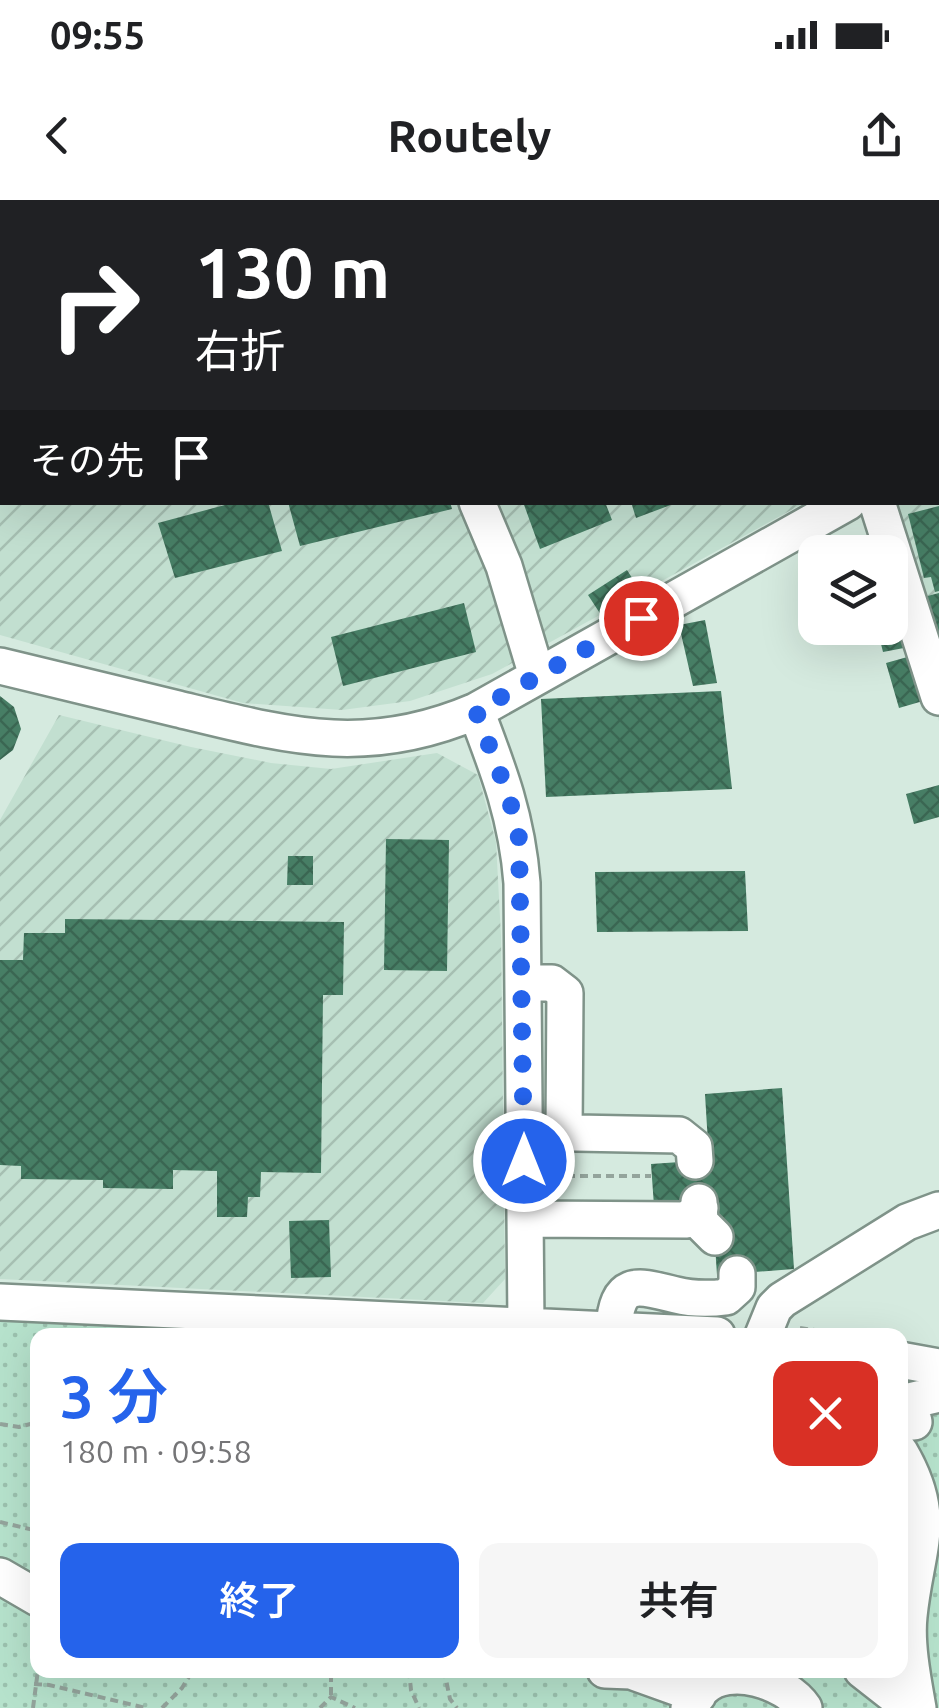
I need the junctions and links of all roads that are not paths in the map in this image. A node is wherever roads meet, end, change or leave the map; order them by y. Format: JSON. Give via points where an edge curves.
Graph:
{"nodes":[{"id":1,"x":478,"y":505,"type":"edge"},
{"id":2,"x":843,"y":505,"type":"edge"},
{"id":3,"x":878,"y":505,"type":"edge"},
{"id":4,"x":0,"y":666,"type":"edge"},
{"id":5,"x":537,"y":676,"type":"junction"},
{"id":6,"x":939,"y":697,"type":"edge"},
{"id":7,"x":476,"y":711,"type":"junction"},
{"id":8,"x":523,"y":983,"type":"junction"},
{"id":9,"x":706,"y":1114,"type":"dead end"},
{"id":10,"x":543,"y":1132,"type":"junction"},
{"id":11,"x":939,"y":1210,"type":"edge"},
{"id":12,"x":704,"y":1216,"type":"dead end"},
{"id":13,"x":525,"y":1219,"type":"junction"},
{"id":14,"x":737,"y":1274,"type":"dead end"},
{"id":15,"x":0,"y":1302,"type":"edge"},
{"id":16,"x":526,"y":1326,"type":"junction"},
{"id":17,"x":614,"y":1328,"type":"joint"},
{"id":18,"x":777,"y":1328,"type":"edge"},
{"id":19,"x":908,"y":1361,"type":"edge"},
{"id":20,"x":939,"y":1367,"type":"edge"},
{"id":21,"x":939,"y":1394,"type":"edge"},
{"id":22,"x":913,"y":1429,"type":"edge"},
{"id":23,"x":908,"y":1601,"type":"edge"},
{"id":24,"x":908,"y":1636,"type":"edge"},
{"id":25,"x":645,"y":1678,"type":"edge"},
{"id":26,"x":723,"y":1678,"type":"edge"},
{"id":27,"x":757,"y":1678,"type":"edge"},
{"id":28,"x":872,"y":1678,"type":"edge"},
{"id":29,"x":693,"y":1701,"type":"edge"},
{"id":30,"x":918,"y":1705,"type":"edge"},
{"id":31,"x":804,"y":1708,"type":"edge"}],
"edges":[{"from":1,"to":5,"type":"street"},
{"from":2,"to":5,"type":"street"},
{"from":3,"to":6,"type":"street"},
{"from":4,"to":7,"type":"street","via":[[316,740],[415,732]]},
{"from":5,"to":7,"type":"street"},
{"from":7,"to":8,"type":"street","via":[[519,838]]},
{"from":8,"to":10,"type":"street"},
{"from":8,"to":10,"type":"street","via":[[552,983],[565,993]]},
{"from":9,"to":10,"type":"street","via":[[692,1128],[694,1154],[679,1135]]},
{"from":10,"to":13,"type":"street"},
{"from":11,"to":18,"type":"street","via":[[907,1222],[782,1300],[774,1308]]},
{"from":12,"to":13,"type":"street"},
{"from":13,"to":16,"type":"street"},
{"from":14,"to":17,"type":"street","via":[[737,1287],[726,1298],[637,1286],[625,1293]]},
{"from":15,"to":16,"type":"street"},
{"from":16,"to":17,"type":"street"},
{"from":19,"to":20,"type":"street"},
{"from":21,"to":22,"type":"street","via":[[908,1401]]},
{"from":22,"to":23,"type":"street","via":[[926,1520]]},
{"from":24,"to":30,"type":"street"},
{"from":25,"to":29,"type":"street"},
{"from":26,"to":29,"type":"street"},
{"from":27,"to":31,"type":"street","via":[[782,1687]]},
{"from":28,"to":30,"type":"street"}]}
